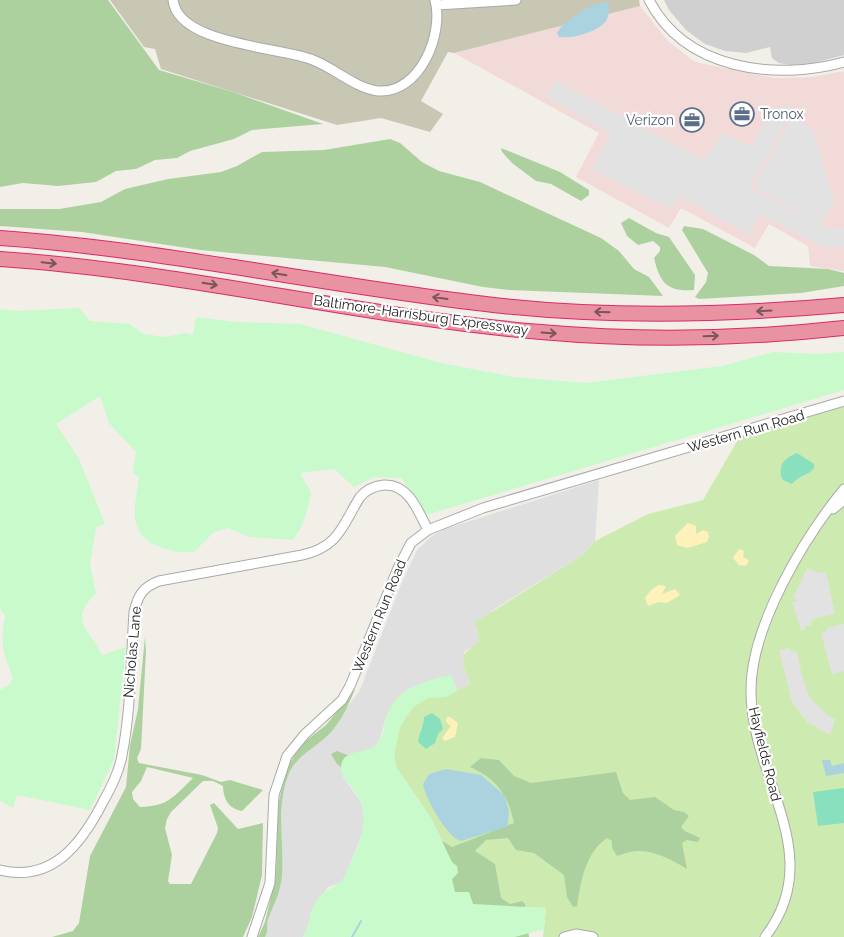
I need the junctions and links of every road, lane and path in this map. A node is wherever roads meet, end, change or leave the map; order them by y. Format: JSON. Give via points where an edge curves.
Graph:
{"nodes":[{"id":1,"x":173,"y":0,"type":"edge"},
{"id":2,"x":516,"y":0,"type":"edge"},
{"id":3,"x":650,"y":0,"type":"edge"},
{"id":4,"x":436,"y":3,"type":"edge"},
{"id":5,"x":844,"y":62,"type":"edge"},
{"id":6,"x":0,"y":238,"type":"edge"},
{"id":7,"x":0,"y":259,"type":"edge"},
{"id":8,"x":844,"y":305,"type":"edge"},
{"id":9,"x":844,"y":328,"type":"edge"},
{"id":10,"x":844,"y":401,"type":"edge"},
{"id":11,"x":844,"y":489,"type":"edge"},
{"id":12,"x":844,"y":500,"type":"edge"},
{"id":13,"x":821,"y":519,"type":"junction"},
{"id":14,"x":428,"y":530,"type":"junction"},
{"id":15,"x":0,"y":870,"type":"edge"},
{"id":16,"x":252,"y":937,"type":"edge"},
{"id":17,"x":564,"y":937,"type":"edge"},
{"id":18,"x":593,"y":937,"type":"edge"},
{"id":19,"x":765,"y":937,"type":"edge"}],
"edges":[{"from":1,"to":4,"type":"street","via":[[181,15],[208,34],[233,44],[289,52],[314,60],[379,91],[396,88],[416,74],[433,42]]},
{"from":2,"to":4,"type":"street"},
{"from":3,"to":5,"type":"street","via":[[677,36],[694,49],[718,60],[785,71]]},
{"from":8,"to":6,"type":"highway","name":"Baltimore-Harrisburg Expressway","one_way":true,"via":[[695,314],[543,310],[418,295],[138,252]]},
{"from":7,"to":9,"type":"highway","name":"Baltimore-Harrisburg Expressway","one_way":true,"via":[[144,274],[414,316],[542,332],[694,337]]},
{"from":10,"to":14,"type":"street","name":"Western Run Road","via":[[483,508]]},
{"from":11,"to":13,"type":"street","name":"Hayfields Road"},
{"from":12,"to":13,"type":"street","name":"Hayfields Road"},
{"from":13,"to":19,"type":"street","name":"Hayfields Road","via":[[796,559],[775,603],[752,671],[752,715],[787,836],[791,865],[787,896]]},
{"from":14,"to":15,"type":"street","name":"Nicholas Lane","via":[[406,492],[398,487],[379,485],[364,492],[339,534],[325,548],[160,581],[142,590],[134,612],[122,757],[108,793],[89,829],[68,854],[38,869],[22,872]]},
{"from":14,"to":16,"type":"street","name":"Western Run Road","via":[[404,554],[360,666],[342,700],[294,746],[281,770],[273,805],[270,883]]},
{"from":17,"to":18,"type":"street","via":[[576,934]]}]}
